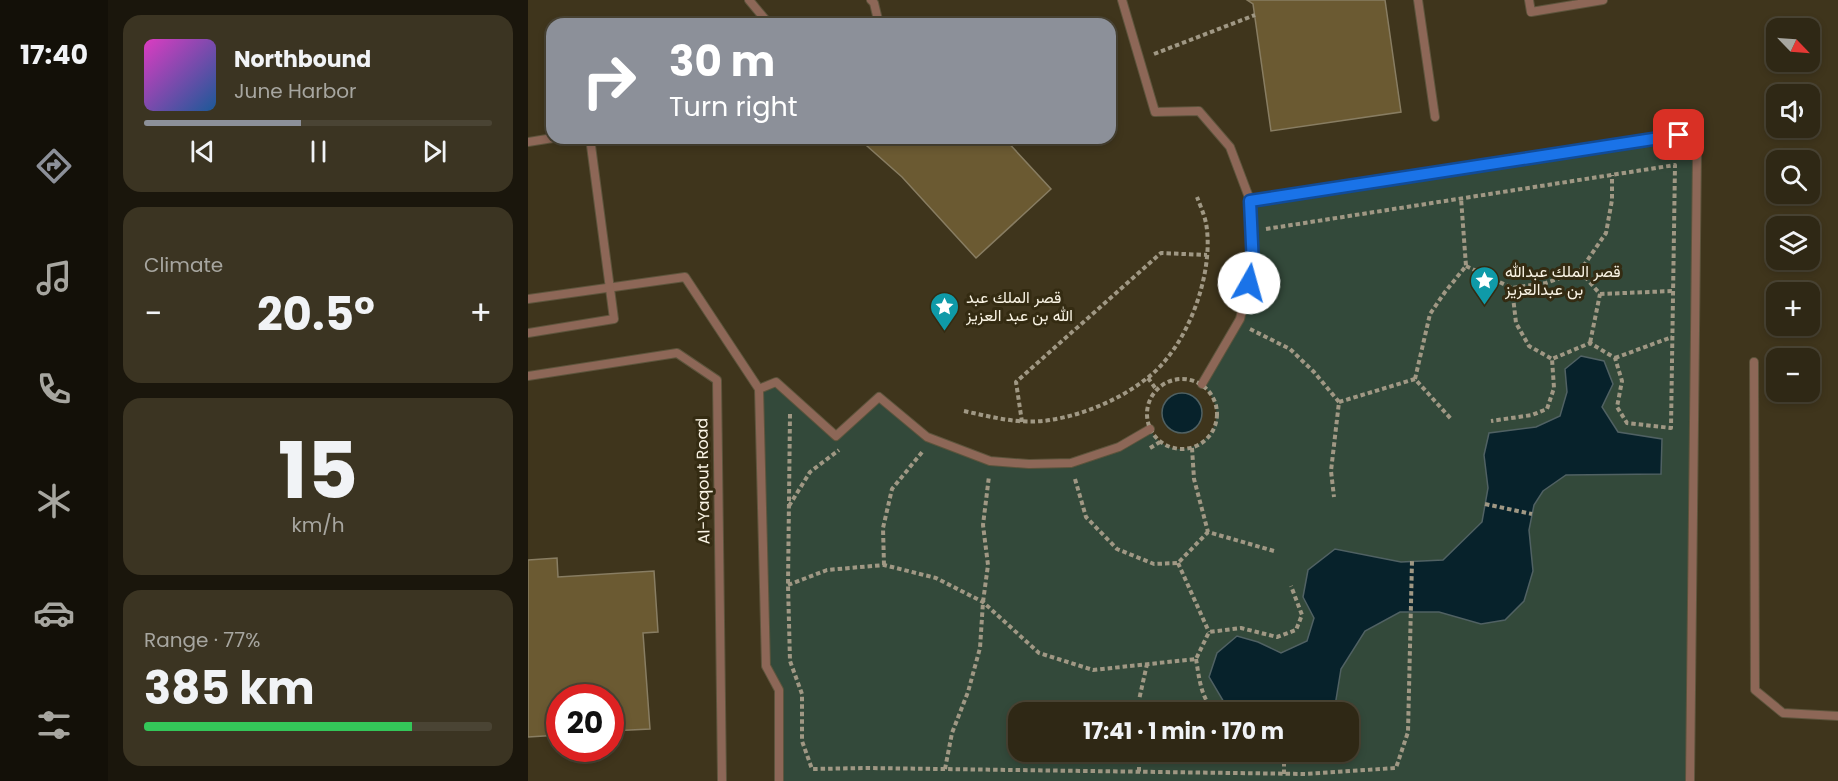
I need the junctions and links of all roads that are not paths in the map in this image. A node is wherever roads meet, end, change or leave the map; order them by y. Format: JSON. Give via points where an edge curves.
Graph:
{"nodes":[{"id":1,"x":749,"y":0,"type":"edge"},
{"id":2,"x":871,"y":0,"type":"edge"},
{"id":3,"x":1122,"y":0,"type":"edge"},
{"id":4,"x":1418,"y":0,"type":"edge"},
{"id":5,"x":1529,"y":0,"type":"edge"},
{"id":6,"x":1603,"y":0,"type":"edge"},
{"id":7,"x":764,"y":18,"type":"edge"},
{"id":8,"x":878,"y":18,"type":"edge"},
{"id":9,"x":1435,"y":117,"type":"dead end"},
{"id":10,"x":546,"y":139,"type":"edge"},
{"id":11,"x":528,"y":142,"type":"edge"},
{"id":12,"x":591,"y":144,"type":"edge"},
{"id":13,"x":1250,"y":201,"type":"junction"},
{"id":14,"x":610,"y":288,"type":"junction"},
{"id":15,"x":528,"y":299,"type":"edge"},
{"id":16,"x":528,"y":333,"type":"edge"},
{"id":17,"x":1754,"y":362,"type":"dead end"},
{"id":18,"x":528,"y":376,"type":"edge"},
{"id":19,"x":1202,"y":384,"type":"road end"},
{"id":20,"x":759,"y":389,"type":"junction"},
{"id":21,"x":1150,"y":429,"type":"road end"},
{"id":22,"x":1838,"y":716,"type":"edge"},
{"id":23,"x":722,"y":781,"type":"edge"},
{"id":24,"x":779,"y":781,"type":"edge"},
{"id":25,"x":1690,"y":781,"type":"edge"}],
"edges":[{"from":1,"to":7,"type":"lane"},
{"from":2,"to":8,"type":"lane"},
{"from":3,"to":13,"type":"lane","via":[[1155,112],[1200,111],[1230,147]]},
{"from":4,"to":9,"type":"lane"},
{"from":5,"to":6,"type":"lane","via":[[1531,12]]},
{"from":10,"to":11,"type":"lane"},
{"from":12,"to":14,"type":"lane"},
{"from":13,"to":19,"type":"lane","via":[[1253,266],[1240,319]]},
{"from":13,"to":25,"type":"lane","via":[[1679,135],[1697,152]]},
{"from":14,"to":15,"type":"lane"},
{"from":14,"to":16,"type":"lane","via":[[614,319]]},
{"from":14,"to":20,"type":"lane","via":[[685,277]]},
{"from":17,"to":22,"type":"lane","via":[[1755,690],[1784,713]]},
{"from":18,"to":23,"type":"lane","name":"Al-Yaqout Road","via":[[677,353],[717,380]]},
{"from":20,"to":21,"type":"lane","via":[[776,382],[836,436],[879,397],[927,437],[990,461],[1071,463],[1119,447]]},
{"from":20,"to":24,"type":"lane","via":[[766,666],[779,690]]}]}
